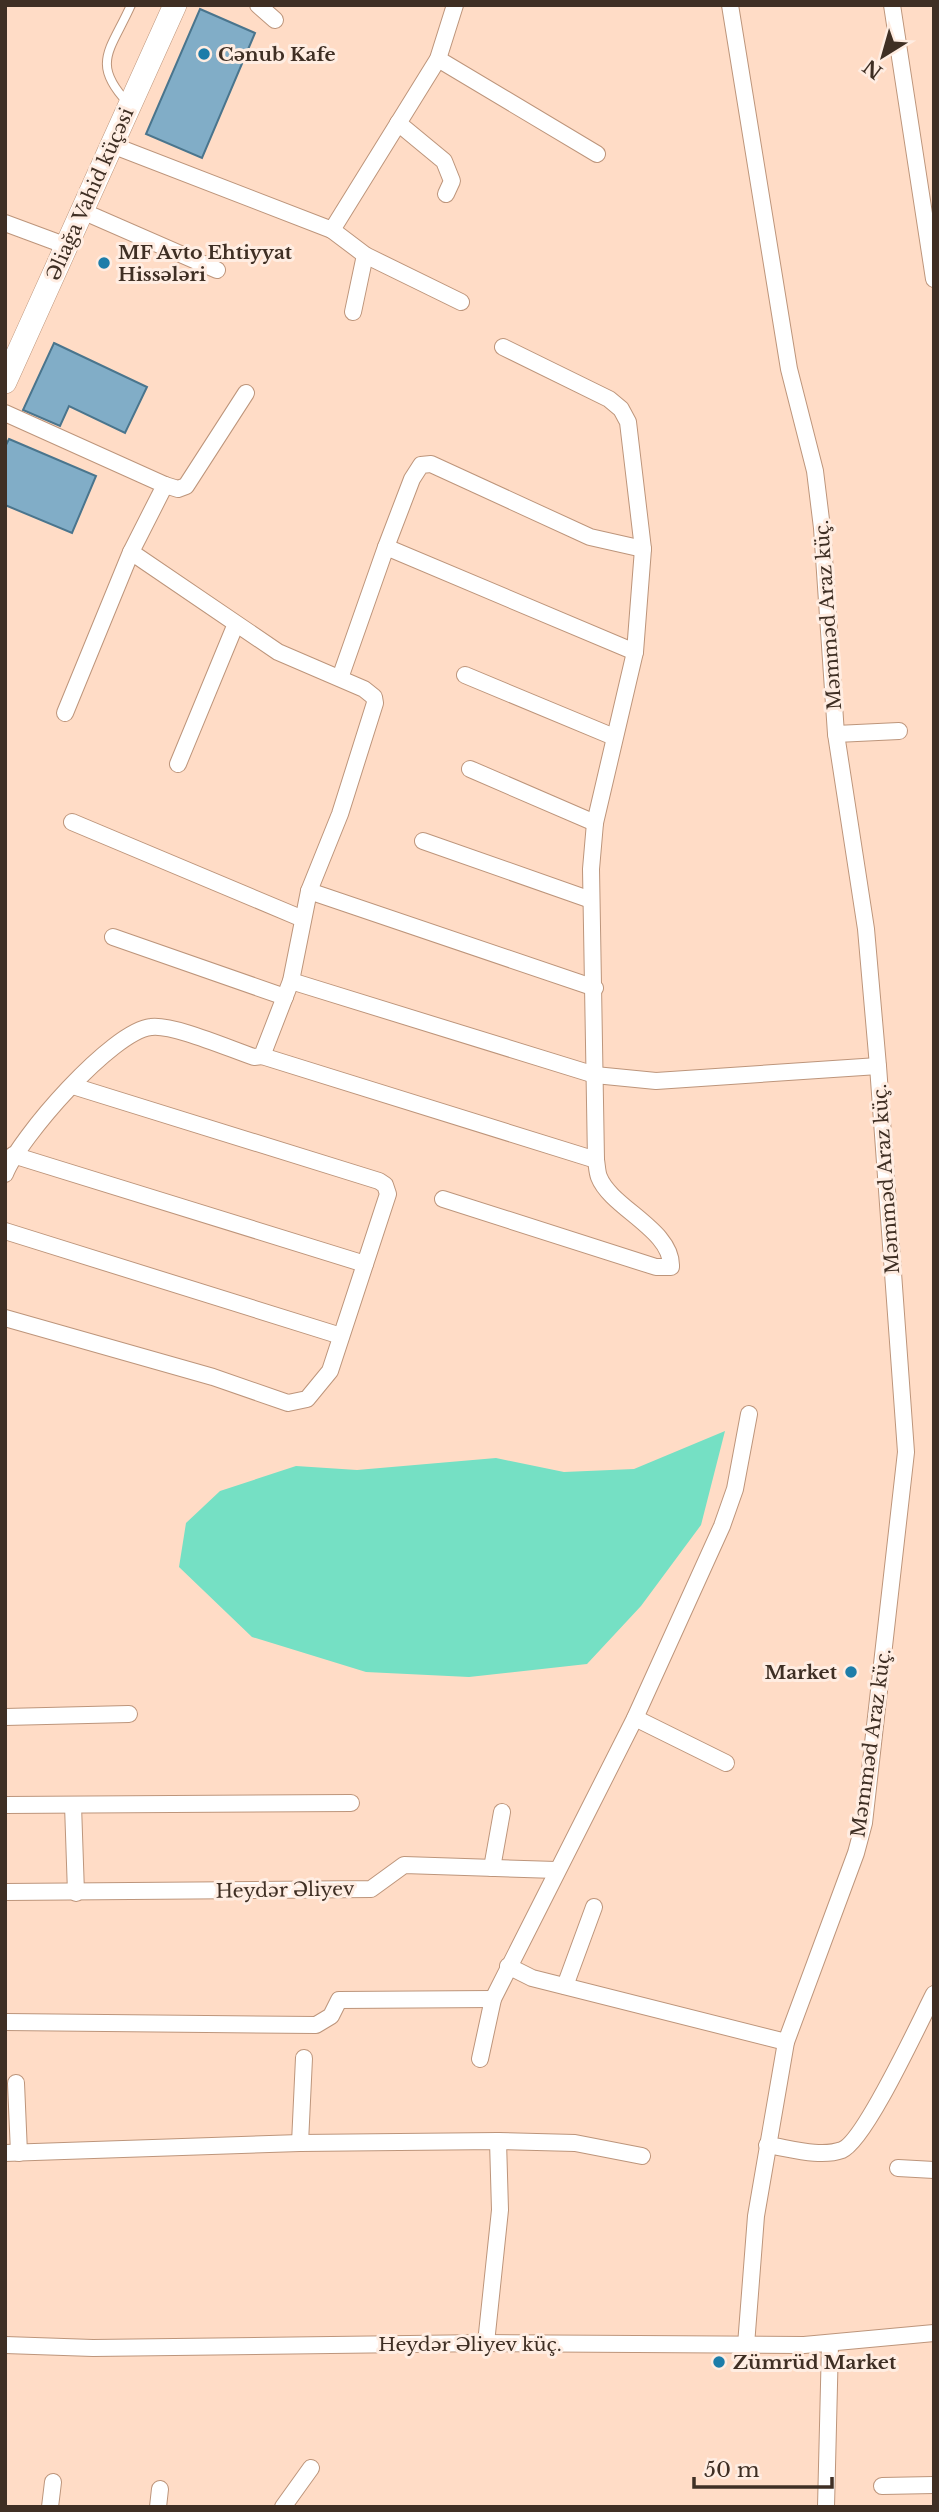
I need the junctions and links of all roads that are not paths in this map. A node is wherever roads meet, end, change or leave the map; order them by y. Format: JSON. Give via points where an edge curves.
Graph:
{"nodes":[{"id":1,"x":131,"y":5,"type":"edge"},
{"id":2,"x":174,"y":5,"type":"edge"},
{"id":3,"x":258,"y":5,"type":"edge"},
{"id":4,"x":455,"y":5,"type":"edge"},
{"id":5,"x":730,"y":5,"type":"edge"},
{"id":6,"x":892,"y":5,"type":"edge"},
{"id":7,"x":275,"y":20,"type":"dead end"},
{"id":8,"x":438,"y":59,"type":"junction"},
{"id":9,"x":130,"y":105,"type":"junction"},
{"id":10,"x":398,"y":123,"type":"junction"},
{"id":11,"x":112,"y":145,"type":"junction"},
{"id":12,"x":597,"y":154,"type":"dead end"},
{"id":13,"x":446,"y":194,"type":"dead end"},
{"id":14,"x":82,"y":211,"type":"junction"},
{"id":15,"x":5,"y":223,"type":"edge"},
{"id":16,"x":332,"y":230,"type":"junction"},
{"id":17,"x":66,"y":246,"type":"junction"},
{"id":18,"x":365,"y":255,"type":"junction"},
{"id":19,"x":217,"y":270,"type":"dead end"},
{"id":20,"x":934,"y":279,"type":"edge"},
{"id":21,"x":460,"y":302,"type":"dead end"},
{"id":22,"x":353,"y":312,"type":"dead end"},
{"id":23,"x":503,"y":347,"type":"dead end"},
{"id":24,"x":5,"y":382,"type":"edge"},
{"id":25,"x":246,"y":393,"type":"dead end"},
{"id":26,"x":5,"y":413,"type":"edge"},
{"id":27,"x":165,"y":485,"type":"junction"},
{"id":28,"x":386,"y":547,"type":"junction"},
{"id":29,"x":643,"y":550,"type":"junction"},
{"id":30,"x":131,"y":552,"type":"junction"},
{"id":31,"x":236,"y":626,"type":"junction"},
{"id":32,"x":635,"y":652,"type":"junction"},
{"id":33,"x":465,"y":675,"type":"dead end"},
{"id":34,"x":341,"y":678,"type":"junction"},
{"id":35,"x":65,"y":713,"type":"dead end"},
{"id":36,"x":899,"y":731,"type":"dead end"},
{"id":37,"x":836,"y":734,"type":"junction"},
{"id":38,"x":614,"y":737,"type":"junction"},
{"id":39,"x":178,"y":764,"type":"dead end"},
{"id":40,"x":470,"y":769,"type":"dead end"},
{"id":41,"x":72,"y":822,"type":"dead end"},
{"id":42,"x":595,"y":823,"type":"junction"},
{"id":43,"x":423,"y":841,"type":"dead end"},
{"id":44,"x":309,"y":891,"type":"junction"},
{"id":45,"x":592,"y":900,"type":"junction"},
{"id":46,"x":303,"y":919,"type":"junction"},
{"id":47,"x":113,"y":937,"type":"dead end"},
{"id":48,"x":291,"y":981,"type":"junction"},
{"id":49,"x":595,"y":988,"type":"junction"},
{"id":50,"x":285,"y":997,"type":"junction"},
{"id":51,"x":262,"y":1056,"type":"junction"},
{"id":52,"x":878,"y":1066,"type":"junction"},
{"id":53,"x":595,"y":1075,"type":"junction"},
{"id":54,"x":73,"y":1086,"type":"junction"},
{"id":55,"x":13,"y":1155,"type":"junction"},
{"id":56,"x":596,"y":1160,"type":"junction"},
{"id":57,"x":5,"y":1174,"type":"edge"},
{"id":58,"x":443,"y":1199,"type":"dead end"},
{"id":59,"x":5,"y":1231,"type":"edge"},
{"id":60,"x":365,"y":1264,"type":"junction"},
{"id":61,"x":5,"y":1318,"type":"edge"},
{"id":62,"x":341,"y":1336,"type":"junction"},
{"id":63,"x":749,"y":1414,"type":"dead end"},
{"id":64,"x":129,"y":1714,"type":"dead end"},
{"id":65,"x":5,"y":1717,"type":"edge"},
{"id":66,"x":635,"y":1718,"type":"junction"},
{"id":67,"x":726,"y":1763,"type":"dead end"},
{"id":68,"x":351,"y":1803,"type":"dead end"},
{"id":69,"x":5,"y":1805,"type":"edge"},
{"id":70,"x":73,"y":1805,"type":"junction"},
{"id":71,"x":502,"y":1812,"type":"dead end"},
{"id":72,"x":492,"y":1868,"type":"junction"},
{"id":73,"x":556,"y":1870,"type":"junction"},
{"id":74,"x":5,"y":1892,"type":"edge"},
{"id":75,"x":76,"y":1893,"type":"junction"},
{"id":76,"x":594,"y":1908,"type":"dead end"},
{"id":77,"x":508,"y":1966,"type":"junction"},
{"id":78,"x":565,"y":1986,"type":"junction"},
{"id":79,"x":934,"y":1994,"type":"edge"},
{"id":80,"x":493,"y":1999,"type":"junction"},
{"id":81,"x":5,"y":2022,"type":"edge"},
{"id":82,"x":786,"y":2042,"type":"junction"},
{"id":83,"x":304,"y":2058,"type":"dead end"},
{"id":84,"x":480,"y":2059,"type":"dead end"},
{"id":85,"x":16,"y":2083,"type":"dead end"},
{"id":86,"x":498,"y":2141,"type":"junction"},
{"id":87,"x":300,"y":2143,"type":"junction"},
{"id":88,"x":767,"y":2145,"type":"junction"},
{"id":89,"x":12,"y":2153,"type":"edge"},
{"id":90,"x":642,"y":2156,"type":"dead end"},
{"id":91,"x":898,"y":2168,"type":"dead end"},
{"id":92,"x":934,"y":2170,"type":"edge"},
{"id":93,"x":934,"y":2333,"type":"edge"},
{"id":94,"x":486,"y":2343,"type":"junction"},
{"id":95,"x":830,"y":2344,"type":"junction"},
{"id":96,"x":5,"y":2345,"type":"edge"},
{"id":97,"x":746,"y":2345,"type":"junction"},
{"id":98,"x":310,"y":2468,"type":"dead end"},
{"id":99,"x":53,"y":2482,"type":"dead end"},
{"id":100,"x":934,"y":2485,"type":"edge"},
{"id":101,"x":882,"y":2486,"type":"dead end"},
{"id":102,"x":160,"y":2489,"type":"dead end"},
{"id":103,"x":50,"y":2507,"type":"edge"},
{"id":104,"x":158,"y":2507,"type":"edge"},
{"id":105,"x":283,"y":2507,"type":"edge"},
{"id":106,"x":826,"y":2507,"type":"edge"}],
"edges":[{"from":1,"to":9,"type":"lane","via":[[105,72]]},
{"from":2,"to":9,"type":"main road","name":"Əliağa Vahid küçəsi"},
{"from":3,"to":7,"type":"street"},
{"from":4,"to":8,"type":"street"},
{"from":5,"to":37,"type":"street","name":"Məmməd Araz küç.","via":[[786,356],[814,471]]},
{"from":6,"to":20,"type":"street"},
{"from":8,"to":10,"type":"street"},
{"from":8,"to":12,"type":"street"},
{"from":9,"to":11,"type":"main road","name":"Əliağa Vahid küçəsi"},
{"from":10,"to":13,"type":"street","via":[[444,161],[452,181]]},
{"from":10,"to":16,"type":"street"},
{"from":11,"to":14,"type":"main road","name":"Əliağa Vahid küçəsi"},
{"from":11,"to":16,"type":"street"},
{"from":14,"to":17,"type":"main road","name":"Əliağa Vahid küçəsi"},
{"from":14,"to":19,"type":"street"},
{"from":15,"to":17,"type":"street"},
{"from":16,"to":18,"type":"street"},
{"from":17,"to":24,"type":"main road","name":"Əliağa Vahid küçəsi"},
{"from":18,"to":21,"type":"street"},
{"from":18,"to":22,"type":"street"},
{"from":23,"to":29,"type":"street","via":[[621,409],[628,422]]},
{"from":25,"to":27,"type":"street","via":[[186,486]]},
{"from":26,"to":27,"type":"street"},
{"from":27,"to":30,"type":"street"},
{"from":28,"to":29,"type":"street","via":[[412,479],[421,466],[431,464],[590,537]]},
{"from":28,"to":32,"type":"street"},
{"from":28,"to":34,"type":"street"},
{"from":29,"to":32,"type":"street"},
{"from":30,"to":31,"type":"street"},
{"from":30,"to":35,"type":"street"},
{"from":31,"to":34,"type":"street","via":[[278,652]]},
{"from":31,"to":39,"type":"street"},
{"from":32,"to":38,"type":"street"},
{"from":33,"to":38,"type":"street"},
{"from":34,"to":44,"type":"street","via":[[364,689],[375,704],[340,814]]},
{"from":36,"to":37,"type":"street"},
{"from":37,"to":52,"type":"street","name":"Məmməd Araz küç.","via":[[866,929]]},
{"from":38,"to":42,"type":"street"},
{"from":40,"to":42,"type":"street"},
{"from":41,"to":46,"type":"street"},
{"from":42,"to":45,"type":"street"},
{"from":43,"to":45,"type":"street"},
{"from":44,"to":46,"type":"street"},
{"from":44,"to":49,"type":"street"},
{"from":45,"to":49,"type":"street"},
{"from":46,"to":48,"type":"street"},
{"from":47,"to":50,"type":"street"},
{"from":48,"to":50,"type":"street"},
{"from":48,"to":53,"type":"street"},
{"from":49,"to":53,"type":"street"},
{"from":50,"to":51,"type":"street"},
{"from":51,"to":54,"type":"street","via":[[164,1027],[150,1027],[120,1040]]},
{"from":51,"to":56,"type":"street"},
{"from":52,"to":53,"type":"street","via":[[656,1080]]},
{"from":52,"to":82,"type":"street","name":"Məmməd Araz küç.","via":[[906,1452],[864,1823]]},
{"from":53,"to":56,"type":"street"},
{"from":54,"to":55,"type":"street"},
{"from":54,"to":60,"type":"street","via":[[379,1181],[388,1195]]},
{"from":55,"to":57,"type":"street"},
{"from":55,"to":60,"type":"street"},
{"from":56,"to":58,"type":"street","via":[[599,1177],[608,1189],[665,1248],[672,1263],[668,1269]]},
{"from":59,"to":62,"type":"street"},
{"from":60,"to":62,"type":"street"},
{"from":61,"to":62,"type":"street","via":[[288,1403],[307,1399],[330,1371]]},
{"from":63,"to":66,"type":"street","via":[[735,1489],[722,1526]]},
{"from":64,"to":65,"type":"street"},
{"from":66,"to":67,"type":"street"},
{"from":66,"to":73,"type":"street"},
{"from":68,"to":70,"type":"street"},
{"from":69,"to":70,"type":"street"},
{"from":70,"to":75,"type":"street"},
{"from":71,"to":72,"type":"street"},
{"from":72,"to":73,"type":"street","name":"Heydər Əliyev"},
{"from":72,"to":75,"type":"street","name":"Heydər Əliyev","via":[[404,1865],[371,1889]]},
{"from":73,"to":77,"type":"street"},
{"from":74,"to":75,"type":"street","name":"Heydər Əliyev"},
{"from":76,"to":78,"type":"street"},
{"from":77,"to":78,"type":"street"},
{"from":77,"to":80,"type":"street"},
{"from":78,"to":82,"type":"street"},
{"from":79,"to":88,"type":"street","via":[[895,2071],[845,2149],[830,2153]]},
{"from":80,"to":81,"type":"street","via":[[339,2000],[331,2016],[316,2025]]},
{"from":80,"to":84,"type":"street"},
{"from":82,"to":88,"type":"street","name":"Məmməd Araz küç."},
{"from":83,"to":87,"type":"street"},
{"from":85,"to":89,"type":"street"},
{"from":86,"to":87,"type":"street"},
{"from":86,"to":90,"type":"street","via":[[575,2143]]},
{"from":86,"to":94,"type":"street","via":[[500,2210]]},
{"from":87,"to":89,"type":"street"},
{"from":88,"to":97,"type":"street","name":"Məmməd Araz küç.","via":[[756,2216]]},
{"from":91,"to":92,"type":"street"},
{"from":93,"to":95,"type":"street","name":"Heydər Əliyev küç."},
{"from":94,"to":96,"type":"street","name":"Heydər Əliyev küç."},
{"from":94,"to":97,"type":"street","name":"Heydər Əliyev küç."},
{"from":95,"to":97,"type":"street","name":"Heydər Əliyev küç."},
{"from":95,"to":106,"type":"street"},
{"from":98,"to":105,"type":"street"},
{"from":99,"to":103,"type":"street"},
{"from":100,"to":101,"type":"street"},
{"from":102,"to":104,"type":"street"}]}
